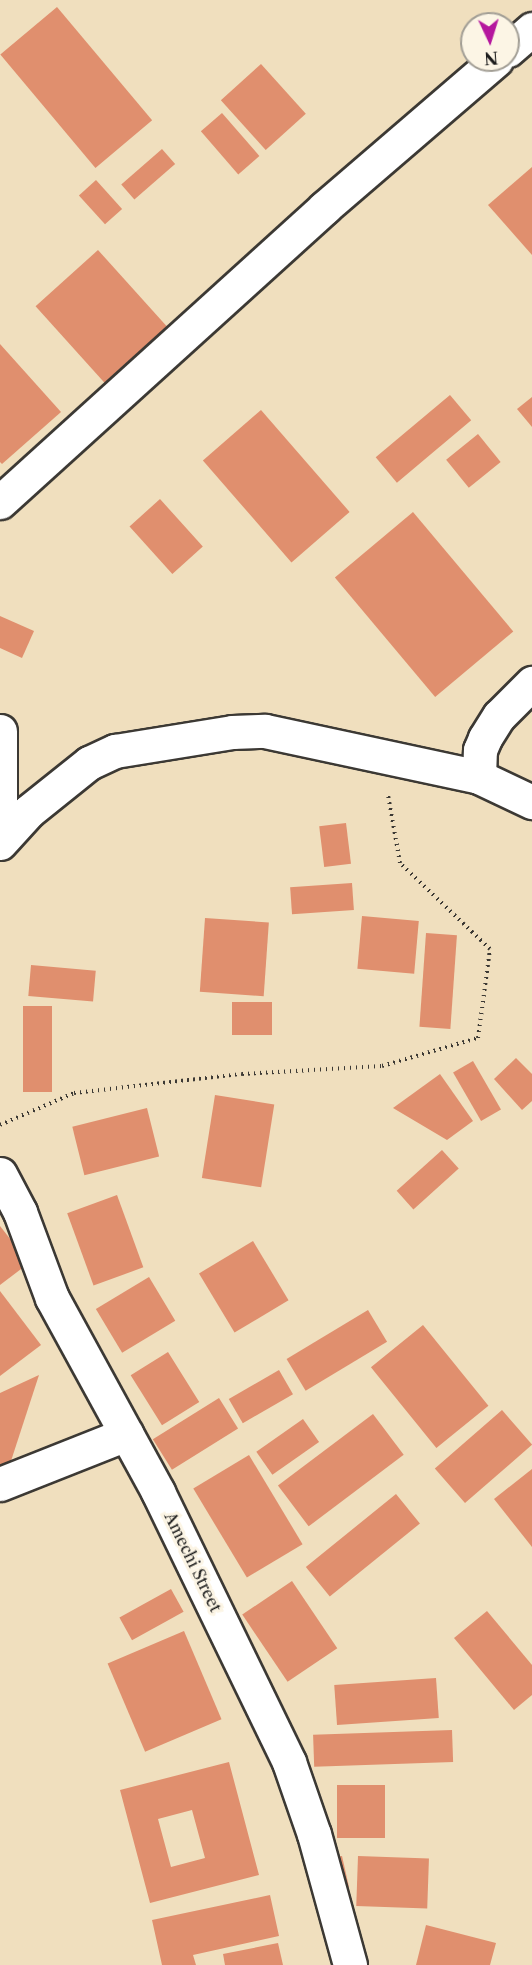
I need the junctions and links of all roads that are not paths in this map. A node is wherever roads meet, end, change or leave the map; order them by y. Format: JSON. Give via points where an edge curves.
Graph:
{"nodes":[{"id":1,"x":532,"y":29,"type":"edge"},
{"id":2,"x":520,"y":40,"type":"edge"},
{"id":3,"x":482,"y":72,"type":"edge"},
{"id":4,"x":0,"y":502,"type":"edge"},
{"id":5,"x":532,"y":683,"type":"edge"},
{"id":6,"x":0,"y":731,"type":"edge"},
{"id":7,"x":479,"y":777,"type":"junction"},
{"id":8,"x":532,"y":802,"type":"edge"},
{"id":9,"x":0,"y":834,"type":"edge"},
{"id":10,"x":0,"y":843,"type":"edge"},
{"id":11,"x":0,"y":1174,"type":"edge"},
{"id":12,"x":126,"y":1434,"type":"junction"},
{"id":13,"x":0,"y":1484,"type":"edge"},
{"id":14,"x":350,"y":1965,"type":"edge"}],
"edges":[{"from":1,"to":2,"type":"street"},
{"from":3,"to":4,"type":"street","via":[[324,208]]},
{"from":5,"to":7,"type":"street","via":[[499,716],[485,738],[480,750]]},
{"from":6,"to":9,"type":"street"},
{"from":7,"to":8,"type":"street"},
{"from":7,"to":10,"type":"street","via":[[265,731],[115,751],[88,762],[29,811]]},
{"from":11,"to":12,"type":"street","name":"Amechi Street","via":[[20,1212],[52,1298]]},
{"from":12,"to":13,"type":"street"},
{"from":12,"to":14,"type":"street","name":"Amechi Street","via":[[252,1679],[288,1762],[314,1834]]}]}
